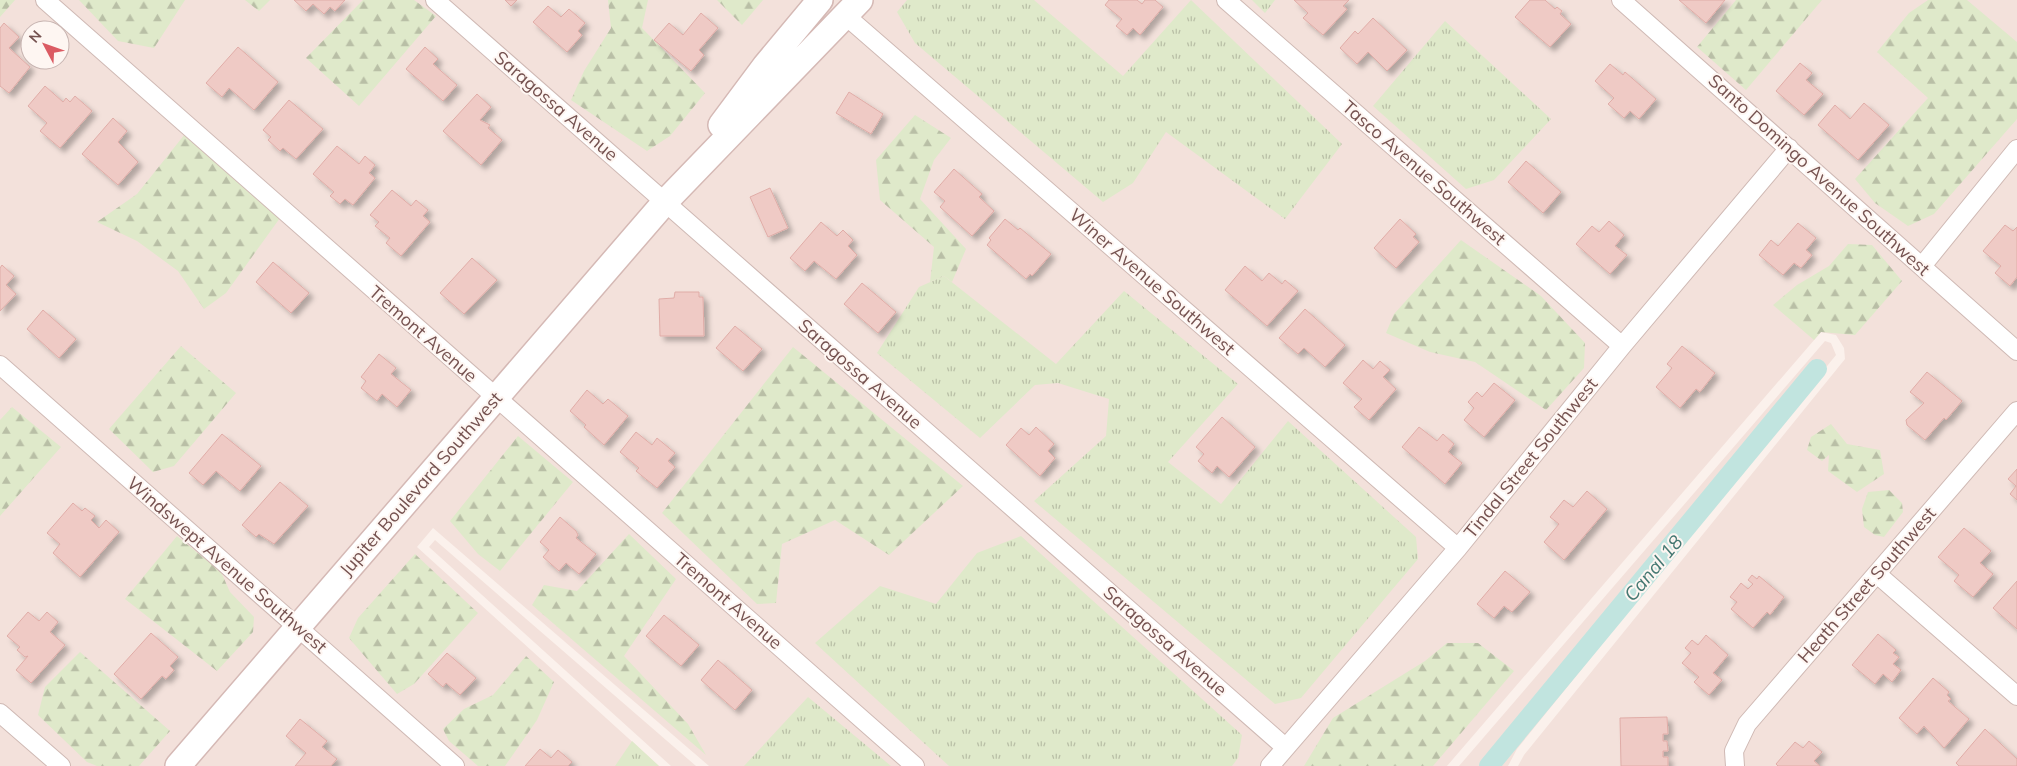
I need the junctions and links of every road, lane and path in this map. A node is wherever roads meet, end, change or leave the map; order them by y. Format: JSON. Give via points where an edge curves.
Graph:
{"nodes":[{"id":1,"x":45,"y":0,"type":"edge"},
{"id":2,"x":435,"y":0,"type":"edge"},
{"id":3,"x":820,"y":0,"type":"edge"},
{"id":4,"x":1226,"y":0,"type":"edge"},
{"id":5,"x":1621,"y":0,"type":"edge"},
{"id":6,"x":853,"y":8,"type":"edge"},
{"id":7,"x":1789,"y":148,"type":"junction"},
{"id":8,"x":2017,"y":148,"type":"edge"},
{"id":9,"x":665,"y":202,"type":"junction"},
{"id":10,"x":1922,"y":266,"type":"junction"},
{"id":11,"x":1622,"y":346,"type":"junction"},
{"id":12,"x":2017,"y":351,"type":"edge"},
{"id":13,"x":0,"y":364,"type":"edge"},
{"id":14,"x":496,"y":398,"type":"junction"},
{"id":15,"x":2017,"y":411,"type":"edge"},
{"id":16,"x":1458,"y":548,"type":"junction"},
{"id":17,"x":1877,"y":574,"type":"junction"},
{"id":18,"x":297,"y":627,"type":"junction"},
{"id":19,"x":2017,"y":696,"type":"edge"},
{"id":20,"x":0,"y":713,"type":"edge"},
{"id":21,"x":1286,"y":747,"type":"junction"},
{"id":22,"x":61,"y":766,"type":"edge"},
{"id":23,"x":178,"y":766,"type":"edge"},
{"id":24,"x":455,"y":766,"type":"edge"},
{"id":25,"x":915,"y":766,"type":"edge"},
{"id":26,"x":1270,"y":766,"type":"edge"},
{"id":27,"x":1735,"y":766,"type":"edge"}],
"edges":[{"from":1,"to":14,"type":"street","name":"Tremont Avenue"},
{"from":2,"to":9,"type":"street","name":"Saragossa Avenue"},
{"from":3,"to":9,"type":"street","name":"Jupiter Boulevard Southwest","via":[[766,66]]},
{"from":4,"to":11,"type":"street","name":"Tasco Avenue Southwest"},
{"from":5,"to":7,"type":"street","name":"Santo Domingo Avenue Southwest"},
{"from":6,"to":9,"type":"street","name":"Jupiter Boulevard Southwest"},
{"from":6,"to":16,"type":"street","name":"Winer Avenue Southwest"},
{"from":7,"to":10,"type":"street","name":"Santo Domingo Avenue Southwest"},
{"from":7,"to":11,"type":"street","name":"Tindal Street Southwest"},
{"from":8,"to":10,"type":"street"},
{"from":9,"to":14,"type":"street","name":"Jupiter Boulevard Southwest"},
{"from":9,"to":21,"type":"street","name":"Saragossa Avenue"},
{"from":10,"to":12,"type":"street","name":"Santo Domingo Avenue Southwest"},
{"from":11,"to":16,"type":"street","name":"Tindal Street Southwest"},
{"from":13,"to":18,"type":"street","name":"Windswept Avenue Southwest"},
{"from":14,"to":18,"type":"street","name":"Jupiter Boulevard Southwest"},
{"from":14,"to":25,"type":"street","name":"Tremont Avenue"},
{"from":15,"to":17,"type":"street","name":"Heath Street Southwest"},
{"from":16,"to":21,"type":"street","name":"Tindal Street Southwest"},
{"from":17,"to":19,"type":"street"},
{"from":17,"to":27,"type":"street","name":"Heath Street Southwest","via":[[1747,724],[1734,751]]},
{"from":18,"to":23,"type":"street","name":"Jupiter Boulevard Southwest"},
{"from":18,"to":24,"type":"street","name":"Windswept Avenue Southwest"},
{"from":20,"to":22,"type":"street"},
{"from":21,"to":26,"type":"street","name":"Tindal Street Southwest"}]}
